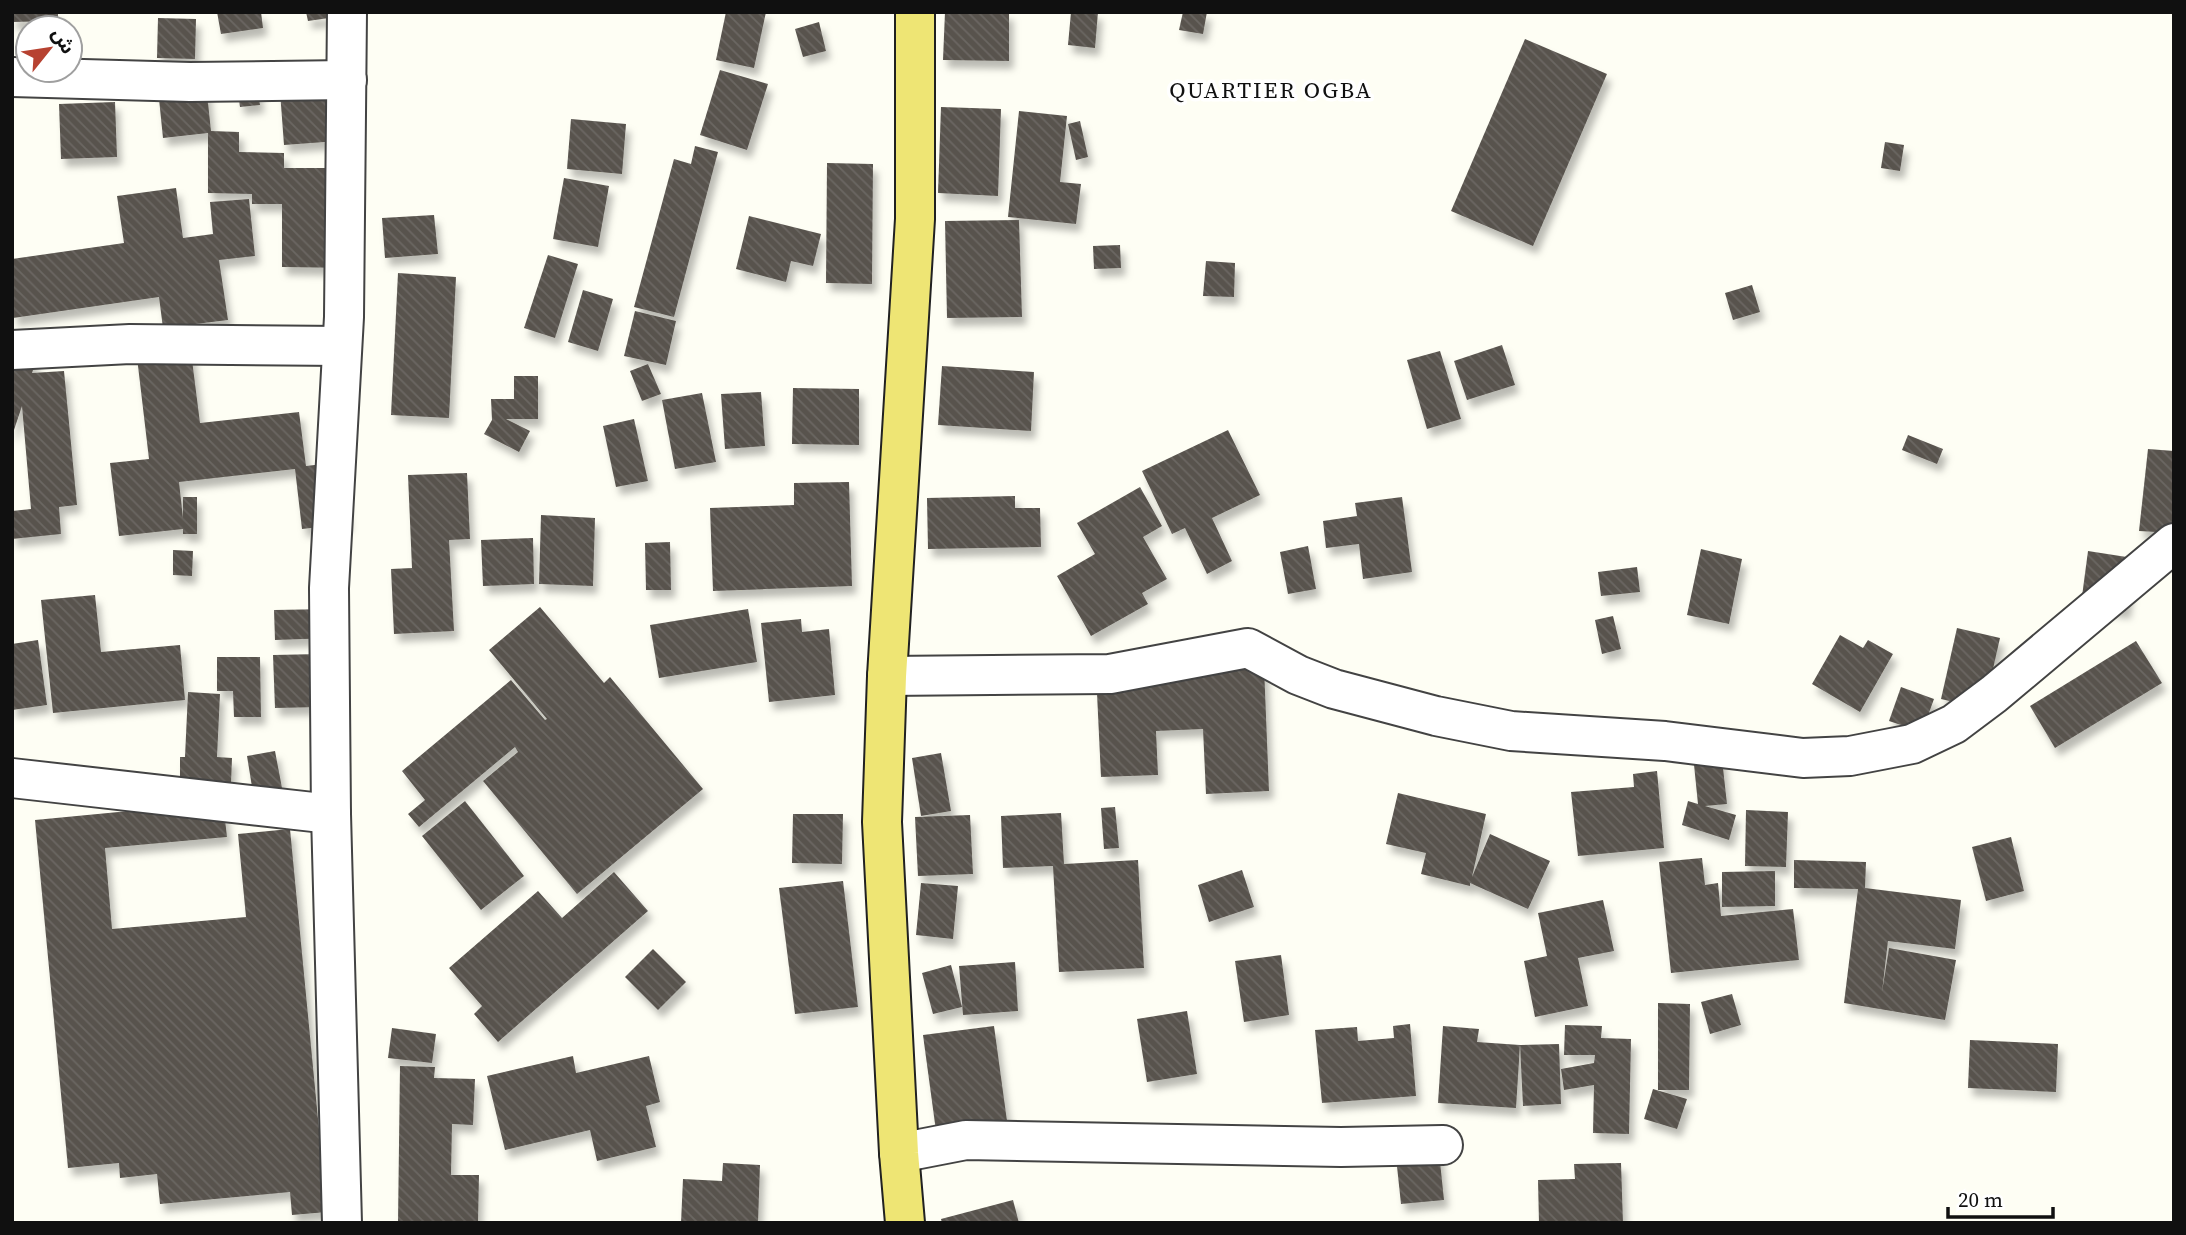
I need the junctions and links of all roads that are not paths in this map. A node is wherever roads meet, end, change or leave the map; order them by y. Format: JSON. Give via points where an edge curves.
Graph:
{"nodes":[{"id":1,"x":347,"y":12,"type":"edge"},
{"id":2,"x":915,"y":12,"type":"edge"},
{"id":3,"x":12,"y":77,"type":"edge"},
{"id":4,"x":347,"y":80,"type":"junction"},
{"id":5,"x":342,"y":346,"type":"junction"},
{"id":6,"x":12,"y":350,"type":"edge"},
{"id":7,"x":2174,"y":543,"type":"edge"},
{"id":8,"x":887,"y":676,"type":"junction"},
{"id":9,"x":12,"y":778,"type":"edge"},
{"id":10,"x":331,"y":814,"type":"junction"},
{"id":11,"x":1443,"y":1145,"type":"dead end"},
{"id":12,"x":899,"y":1153,"type":"junction"},
{"id":13,"x":342,"y":1223,"type":"edge"},
{"id":14,"x":905,"y":1223,"type":"edge"}],
"edges":[{"from":1,"to":4,"type":"street"},
{"from":2,"to":8,"type":"main road","via":[[915,219]]},
{"from":3,"to":4,"type":"street"},
{"from":4,"to":5,"type":"street"},
{"from":5,"to":6,"type":"street","via":[[130,344]]},
{"from":5,"to":10,"type":"street","via":[[329,588]]},
{"from":7,"to":8,"type":"street","via":[[1954,724],[1912,744],[1850,756],[1803,758],[1665,740],[1511,731],[1334,689],[1248,648],[1110,674]]},
{"from":8,"to":12,"type":"main road","via":[[882,822]]},
{"from":9,"to":10,"type":"street"},
{"from":10,"to":13,"type":"street"},
{"from":11,"to":12,"type":"street","via":[[966,1140]]},
{"from":12,"to":14,"type":"main road"}]}
